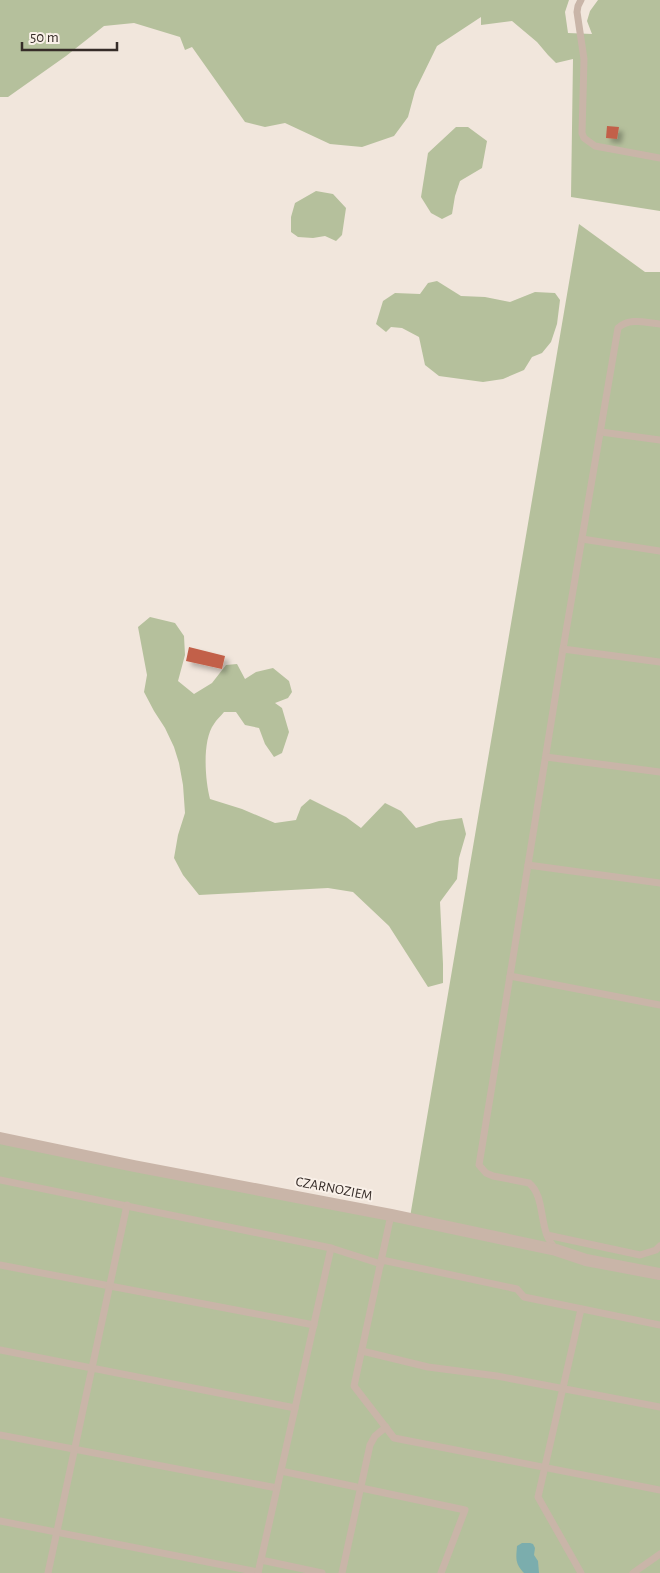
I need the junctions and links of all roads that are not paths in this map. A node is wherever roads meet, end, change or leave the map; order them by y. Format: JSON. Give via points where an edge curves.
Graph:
{"nodes":[{"id":1,"x":581,"y":0,"type":"edge"},
{"id":2,"x":660,"y":158,"type":"edge"},
{"id":3,"x":660,"y":324,"type":"edge"},
{"id":4,"x":600,"y":432,"type":"junction"},
{"id":5,"x":660,"y":440,"type":"edge"},
{"id":6,"x":582,"y":539,"type":"junction"},
{"id":7,"x":660,"y":551,"type":"edge"},
{"id":8,"x":563,"y":649,"type":"junction"},
{"id":9,"x":660,"y":662,"type":"edge"},
{"id":10,"x":546,"y":757,"type":"junction"},
{"id":11,"x":660,"y":772,"type":"edge"},
{"id":12,"x":528,"y":865,"type":"junction"},
{"id":13,"x":660,"y":883,"type":"edge"},
{"id":14,"x":510,"y":976,"type":"junction"},
{"id":15,"x":660,"y":1006,"type":"edge"},
{"id":16,"x":0,"y":1138,"type":"edge"},
{"id":17,"x":0,"y":1180,"type":"edge"},
{"id":18,"x":128,"y":1205,"type":"junction"},
{"id":19,"x":391,"y":1215,"type":"junction"},
{"id":20,"x":547,"y":1235,"type":"junction"},
{"id":21,"x":660,"y":1246,"type":"edge"},
{"id":22,"x":331,"y":1248,"type":"junction"},
{"id":23,"x":556,"y":1250,"type":"junction"},
{"id":24,"x":381,"y":1262,"type":"junction"},
{"id":25,"x":0,"y":1265,"type":"edge"},
{"id":26,"x":660,"y":1274,"type":"edge"},
{"id":27,"x":110,"y":1286,"type":"junction"},
{"id":28,"x":581,"y":1309,"type":"junction"},
{"id":29,"x":314,"y":1325,"type":"junction"},
{"id":30,"x":660,"y":1326,"type":"edge"},
{"id":31,"x":0,"y":1350,"type":"edge"},
{"id":32,"x":362,"y":1351,"type":"junction"},
{"id":33,"x":92,"y":1368,"type":"junction"},
{"id":34,"x":563,"y":1389,"type":"junction"},
{"id":35,"x":660,"y":1407,"type":"edge"},
{"id":36,"x":295,"y":1408,"type":"junction"},
{"id":37,"x":386,"y":1427,"type":"junction"},
{"id":38,"x":0,"y":1434,"type":"edge"},
{"id":39,"x":75,"y":1449,"type":"junction"},
{"id":40,"x":545,"y":1468,"type":"junction"},
{"id":41,"x":281,"y":1471,"type":"junction"},
{"id":42,"x":277,"y":1488,"type":"junction"},
{"id":43,"x":361,"y":1488,"type":"junction"},
{"id":44,"x":660,"y":1490,"type":"edge"},
{"id":45,"x":0,"y":1521,"type":"edge"},
{"id":46,"x":57,"y":1532,"type":"junction"},
{"id":47,"x":660,"y":1554,"type":"edge"},
{"id":48,"x":261,"y":1560,"type":"junction"},
{"id":49,"x":258,"y":1572,"type":"edge"},
{"id":50,"x":48,"y":1573,"type":"edge"},
{"id":51,"x":322,"y":1573,"type":"edge"},
{"id":52,"x":342,"y":1573,"type":"edge"},
{"id":53,"x":441,"y":1573,"type":"edge"},
{"id":54,"x":581,"y":1573,"type":"edge"},
{"id":55,"x":633,"y":1573,"type":"edge"}],
"edges":[{"from":1,"to":2,"type":"lane","via":[[577,12],[584,60],[582,134],[595,146]]},
{"from":3,"to":4,"type":"lane","via":[[632,321],[618,328]]},
{"from":4,"to":5,"type":"lane"},
{"from":4,"to":6,"type":"lane"},
{"from":6,"to":7,"type":"lane"},
{"from":6,"to":8,"type":"lane"},
{"from":8,"to":9,"type":"lane"},
{"from":8,"to":10,"type":"lane"},
{"from":10,"to":11,"type":"lane"},
{"from":10,"to":12,"type":"lane"},
{"from":12,"to":13,"type":"lane"},
{"from":12,"to":14,"type":"lane"},
{"from":14,"to":15,"type":"lane"},
{"from":14,"to":20,"type":"lane","via":[[479,1164],[493,1176],[528,1183],[533,1187]]},
{"from":16,"to":19,"type":"street","name":"CZARNOZIEM"},
{"from":17,"to":18,"type":"lane"},
{"from":18,"to":22,"type":"lane"},
{"from":18,"to":27,"type":"lane"},
{"from":19,"to":23,"type":"street","name":"CZARNOZIEM"},
{"from":19,"to":24,"type":"lane"},
{"from":20,"to":21,"type":"lane","via":[[640,1255]]},
{"from":20,"to":23,"type":"lane"},
{"from":22,"to":24,"type":"lane"},
{"from":22,"to":29,"type":"lane"},
{"from":23,"to":26,"type":"street","name":"CZARNOZIEM","via":[[586,1260]]},
{"from":24,"to":28,"type":"lane","via":[[517,1288],[524,1298]]},
{"from":24,"to":32,"type":"lane"},
{"from":25,"to":27,"type":"lane"},
{"from":27,"to":29,"type":"lane"},
{"from":27,"to":33,"type":"lane"},
{"from":28,"to":30,"type":"lane"},
{"from":28,"to":34,"type":"lane"},
{"from":29,"to":36,"type":"lane"},
{"from":31,"to":33,"type":"lane"},
{"from":32,"to":34,"type":"lane","via":[[428,1367]]},
{"from":32,"to":37,"type":"lane","via":[[354,1386]]},
{"from":33,"to":36,"type":"lane"},
{"from":33,"to":39,"type":"lane"},
{"from":34,"to":35,"type":"lane"},
{"from":34,"to":40,"type":"lane"},
{"from":36,"to":41,"type":"lane"},
{"from":37,"to":40,"type":"lane","via":[[394,1438]]},
{"from":37,"to":43,"type":"lane","via":[[370,1445]]},
{"from":38,"to":39,"type":"lane"},
{"from":39,"to":42,"type":"lane"},
{"from":39,"to":46,"type":"lane"},
{"from":40,"to":44,"type":"lane"},
{"from":40,"to":54,"type":"lane","via":[[538,1497]]},
{"from":41,"to":42,"type":"lane"},
{"from":41,"to":43,"type":"lane"},
{"from":42,"to":48,"type":"lane"},
{"from":43,"to":52,"type":"lane"},
{"from":43,"to":53,"type":"lane","via":[[465,1510]]},
{"from":45,"to":46,"type":"lane"},
{"from":46,"to":49,"type":"lane"},
{"from":46,"to":50,"type":"lane"},
{"from":47,"to":55,"type":"lane"},
{"from":48,"to":49,"type":"lane"},
{"from":48,"to":51,"type":"lane"}]}
